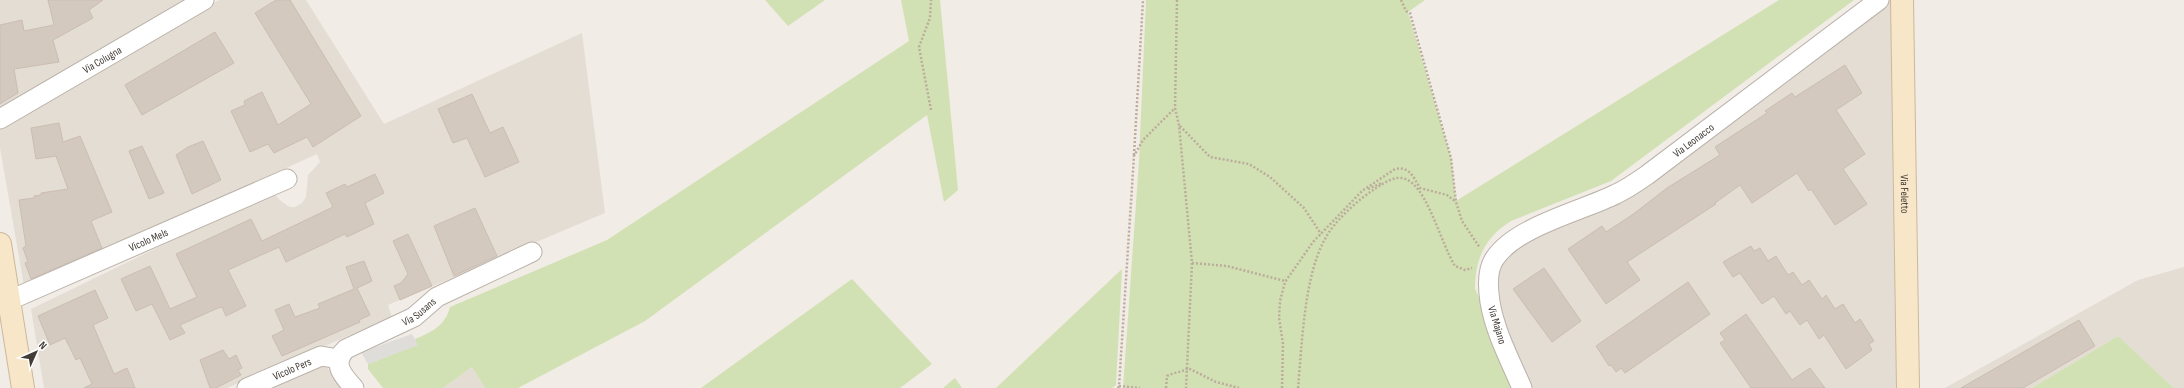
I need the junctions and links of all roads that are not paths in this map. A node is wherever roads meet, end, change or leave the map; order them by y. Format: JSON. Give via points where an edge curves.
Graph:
{"nodes":[{"id":1,"x":204,"y":0,"type":"edge"},
{"id":2,"x":1879,"y":0,"type":"edge"},
{"id":3,"x":1902,"y":0,"type":"edge"},
{"id":4,"x":0,"y":119,"type":"edge"},
{"id":5,"x":287,"y":179,"type":"dead end"},
{"id":6,"x":0,"y":244,"type":"edge"},
{"id":7,"x":532,"y":252,"type":"dead end"},
{"id":8,"x":1488,"y":254,"type":"joint"},
{"id":9,"x":10,"y":300,"type":"junction"},
{"id":10,"x":339,"y":359,"type":"junction"},
{"id":11,"x":23,"y":388,"type":"edge"},
{"id":12,"x":247,"y":388,"type":"edge"},
{"id":13,"x":354,"y":388,"type":"edge"},
{"id":14,"x":1522,"y":388,"type":"edge"},
{"id":15,"x":1908,"y":388,"type":"edge"}],
"edges":[{"from":1,"to":4,"type":"street","name":"Via Colugna"},
{"from":2,"to":8,"type":"street","name":"Via Leonacco","via":[[1647,175],[1616,194],[1518,237],[1503,248]]},
{"from":3,"to":15,"type":"street","name":"Via Feletto"},
{"from":5,"to":9,"type":"street","name":"Vicolo Mels"},
{"from":6,"to":9,"type":"street"},
{"from":7,"to":10,"type":"street","name":"Via Susans","via":[[437,297],[414,317],[346,349]]},
{"from":8,"to":14,"type":"street","name":"Via Majano","via":[[1490,302],[1498,330]]},
{"from":9,"to":11,"type":"street"},
{"from":10,"to":12,"type":"street","name":"Vicolo Pers","via":[[321,356]]},
{"from":10,"to":13,"type":"street","via":[[341,373]]}]}
